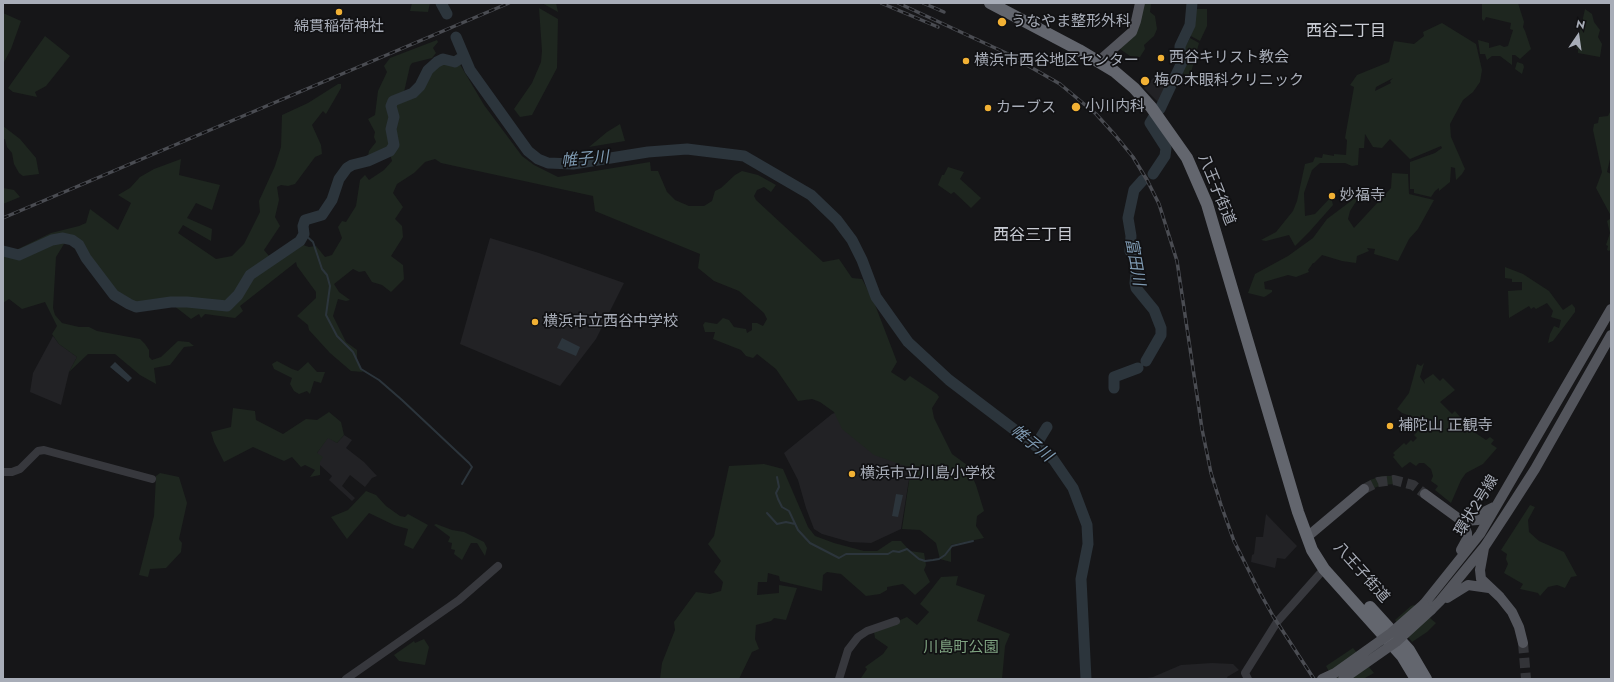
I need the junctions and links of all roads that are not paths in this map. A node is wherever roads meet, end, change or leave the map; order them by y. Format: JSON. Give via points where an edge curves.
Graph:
{"nodes":[{"id":1,"x":990,"y":3,"type":"edge"},
{"id":2,"x":1140,"y":3,"type":"edge"},
{"id":3,"x":1099,"y":61,"type":"junction"},
{"id":4,"x":1611,"y":309,"type":"edge"},
{"id":5,"x":1611,"y":335,"type":"edge"},
{"id":6,"x":3,"y":472,"type":"edge"},
{"id":7,"x":152,"y":478,"type":"dead end"},
{"id":8,"x":1364,"y":489,"type":"tunnel mouth"},
{"id":9,"x":1425,"y":494,"type":"tunnel mouth"},
{"id":10,"x":1497,"y":505,"type":"junction"},
{"id":11,"x":1462,"y":521,"type":"junction"},
{"id":12,"x":1309,"y":536,"type":"junction"},
{"id":13,"x":1485,"y":546,"type":"junction"},
{"id":14,"x":1457,"y":562,"type":"junction"},
{"id":15,"x":498,"y":566,"type":"dead end"},
{"id":16,"x":1324,"y":569,"type":"junction"},
{"id":17,"x":1489,"y":588,"type":"junction"},
{"id":18,"x":1440,"y":602,"type":"junction"},
{"id":19,"x":1428,"y":607,"type":"junction"},
{"id":20,"x":896,"y":621,"type":"dead end"},
{"id":21,"x":1523,"y":643,"type":"tunnel mouth"},
{"id":22,"x":346,"y":679,"type":"edge"},
{"id":23,"x":839,"y":679,"type":"edge"},
{"id":24,"x":1248,"y":679,"type":"edge"},
{"id":25,"x":1322,"y":679,"type":"edge"},
{"id":26,"x":1343,"y":679,"type":"edge"},
{"id":27,"x":1416,"y":679,"type":"edge"},
{"id":28,"x":1426,"y":679,"type":"edge"}],
"edges":[{"from":1,"to":3,"type":"highway","name":"八王子街道"},
{"from":2,"to":3,"type":"main road","via":[[1132,32]]},
{"from":3,"to":12,"type":"highway","name":"八王子街道","via":[[1134,88],[1151,107],[1188,158],[1199,181],[1289,479]]},
{"from":4,"to":10,"type":"main road","name":"環状2号線"},
{"from":5,"to":13,"type":"main road","name":"環状2号線","via":[[1535,469]]},
{"from":6,"to":7,"type":"street","via":[[20,469],[38,451],[44,450]]},
{"from":8,"to":12,"type":"main road"},
{"from":9,"to":11,"type":"main road"},
{"from":10,"to":11,"type":"main road","via":[[1486,511],[1478,520]]},
{"from":10,"to":14,"type":"main road","name":"環状2号線","via":[[1480,534]]},
{"from":11,"to":14,"type":"main road","via":[[1467,533]]},
{"from":12,"to":16,"type":"highway","name":"八王子街道","via":[[1312,550]]},
{"from":12,"to":28,"type":"highway","name":"八王子街道","via":[[1328,565],[1402,642]]},
{"from":13,"to":17,"type":"main road","via":[[1480,570],[1481,579]]},
{"from":13,"to":18,"type":"main road","name":"環状2号線"},
{"from":14,"to":19,"type":"main road","name":"環状2号線"},
{"from":15,"to":22,"type":"street","via":[[459,600]]},
{"from":16,"to":24,"type":"street","via":[[1277,622],[1245,674]]},
{"from":16,"to":27,"type":"highway","name":"八王子街道","via":[[1396,648]]},
{"from":17,"to":18,"type":"main road","via":[[1468,585]]},
{"from":17,"to":21,"type":"main road","via":[[1512,612]]},
{"from":18,"to":19,"type":"main road","name":"環状2号線"},
{"from":19,"to":25,"type":"main road","name":"環状2号線","bridge":true},
{"from":19,"to":26,"type":"main road","name":"環状2号線","bridge":true,"via":[[1396,642]]},
{"from":20,"to":23,"type":"street","via":[[867,631],[858,637],[848,650]]}]}
